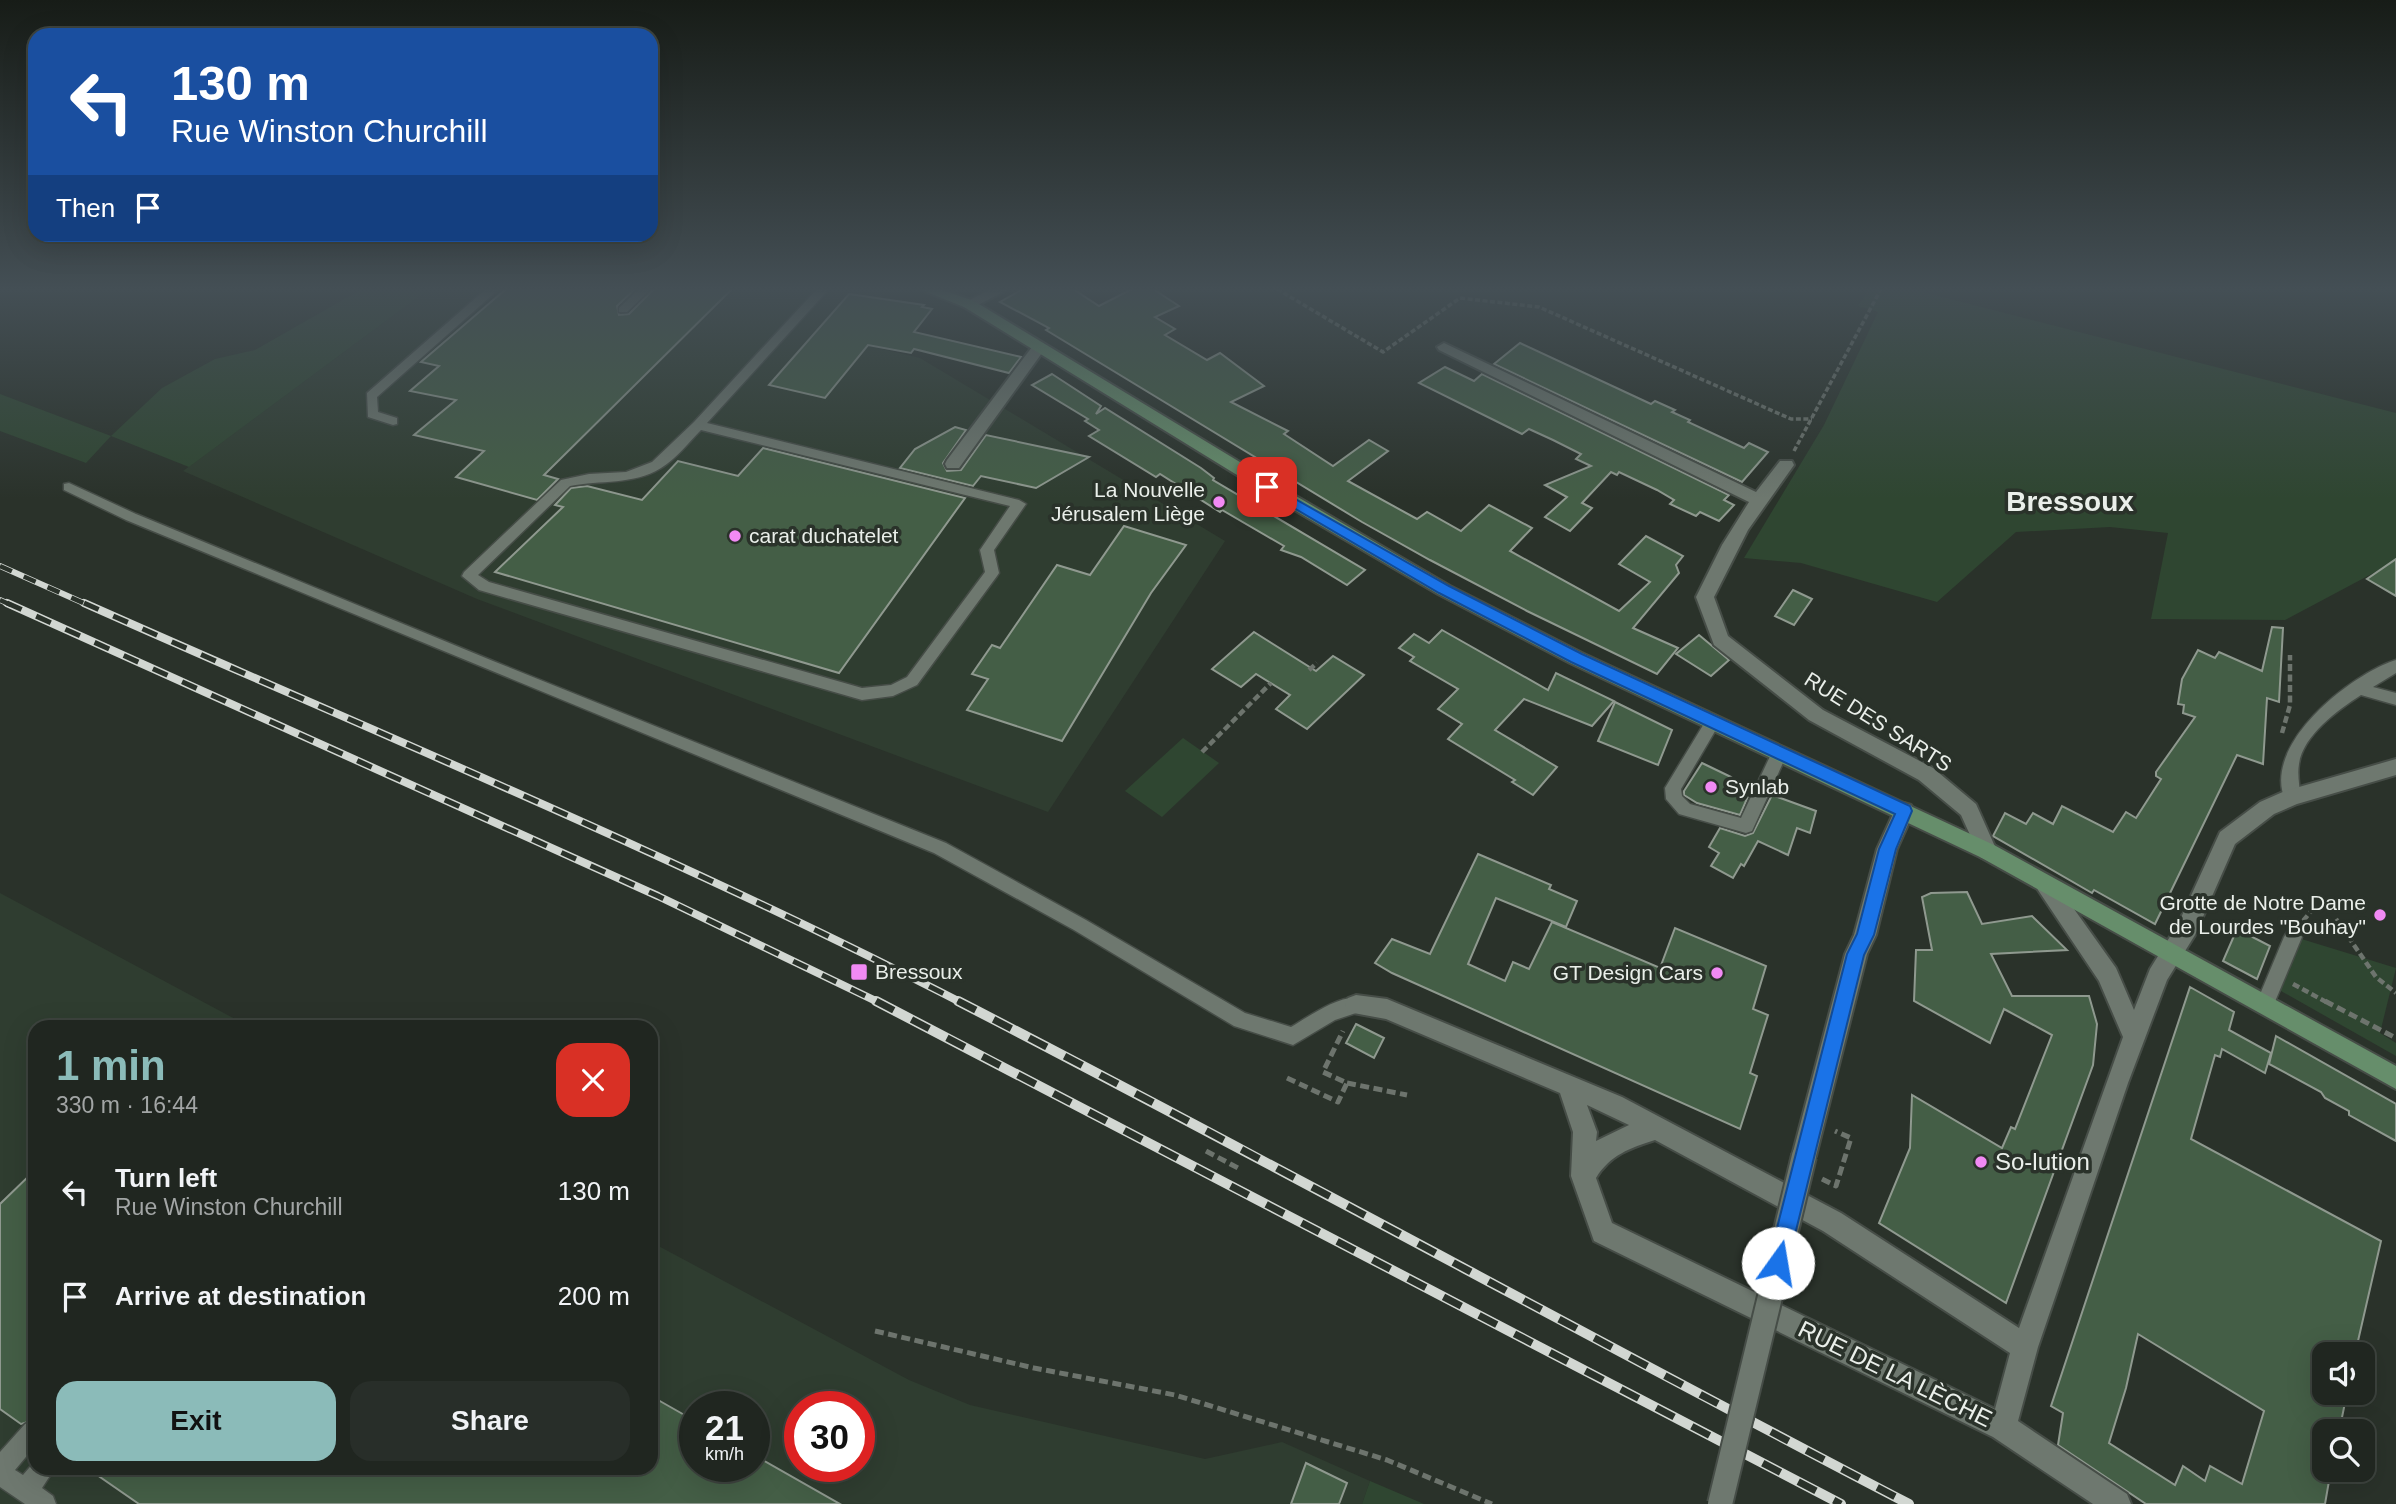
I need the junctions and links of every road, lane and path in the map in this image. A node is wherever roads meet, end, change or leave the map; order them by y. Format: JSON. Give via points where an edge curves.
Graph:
{"nodes":[{"id":1,"x":414,"y":359,"type":"edge"},
{"id":2,"x":758,"y":359,"type":"edge"},
{"id":3,"x":1030,"y":359,"type":"edge"},
{"id":4,"x":1061,"y":359,"type":"edge"},
{"id":5,"x":1469,"y":359,"type":"edge"},
{"id":6,"x":1656,"y":359,"type":"edge"},
{"id":7,"x":1844,"y":359,"type":"edge"},
{"id":8,"x":1812,"y":419,"type":"junction"},
{"id":9,"x":393,"y":421,"type":"dead end"},
{"id":10,"x":698,"y":425,"type":"junction"},
{"id":11,"x":953,"y":464,"type":"dead end"},
{"id":12,"x":1786,"y":465,"type":"joint"},
{"id":13,"x":69,"y":488,"type":"dead end"},
{"id":14,"x":1757,"y":499,"type":"junction"},
{"id":15,"x":2290,"y":655,"type":"dead end"},
{"id":16,"x":1317,"y":663,"type":"dead end"},
{"id":17,"x":2396,"y":666,"type":"edge"},
{"id":18,"x":1309,"y":670,"type":"dead end"},
{"id":19,"x":1271,"y":683,"type":"dead end"},
{"id":20,"x":2356,"y":688,"type":"junction"},
{"id":21,"x":2396,"y":699,"type":"edge"},
{"id":22,"x":2290,"y":705,"type":"dead end"},
{"id":23,"x":1713,"y":721,"type":"junction"},
{"id":24,"x":1202,"y":752,"type":"dead end"},
{"id":25,"x":1779,"y":754,"type":"junction"},
{"id":26,"x":2396,"y":766,"type":"edge"},
{"id":27,"x":2292,"y":797,"type":"junction"},
{"id":28,"x":1904,"y":811,"type":"junction"},
{"id":29,"x":1987,"y":851,"type":"junction"},
{"id":30,"x":2045,"y":884,"type":"junction"},
{"id":31,"x":2312,"y":910,"type":"dead end"},
{"id":32,"x":2305,"y":918,"type":"dead end"},
{"id":33,"x":2336,"y":919,"type":"dead end"},
{"id":34,"x":2292,"y":937,"type":"dead end"},
{"id":35,"x":2171,"y":953,"type":"junction"},
{"id":36,"x":2276,"y":976,"type":"junction"},
{"id":37,"x":2396,"y":993,"type":"edge"},
{"id":38,"x":2264,"y":1004,"type":"junction"},
{"id":39,"x":1356,"y":1005,"type":"junction"},
{"id":40,"x":2396,"y":1038,"type":"edge"},
{"id":41,"x":2135,"y":1039,"type":"junction"},
{"id":42,"x":1287,"y":1078,"type":"dead end"},
{"id":43,"x":2396,"y":1078,"type":"edge"},
{"id":44,"x":1347,"y":1083,"type":"junction"},
{"id":45,"x":1570,"y":1088,"type":"junction"},
{"id":46,"x":1407,"y":1095,"type":"dead end"},
{"id":47,"x":1656,"y":1128,"type":"junction"},
{"id":48,"x":1835,"y":1131,"type":"dead end"},
{"id":49,"x":1206,"y":1150,"type":"dead end"},
{"id":50,"x":1811,"y":1166,"type":"junction"},
{"id":51,"x":1238,"y":1168,"type":"dead end"},
{"id":52,"x":1583,"y":1176,"type":"junction"},
{"id":53,"x":875,"y":1331,"type":"dead end"},
{"id":54,"x":2025,"y":1347,"type":"junction"},
{"id":55,"x":2003,"y":1427,"type":"junction"},
{"id":56,"x":28,"y":1438,"type":"edge"},
{"id":57,"x":0,"y":1471,"type":"edge"},
{"id":58,"x":38,"y":1475,"type":"edge"},
{"id":59,"x":24,"y":1490,"type":"junction"},
{"id":60,"x":45,"y":1504,"type":"edge"},
{"id":61,"x":1492,"y":1504,"type":"edge"},
{"id":62,"x":1720,"y":1504,"type":"edge"},
{"id":63,"x":2117,"y":1504,"type":"edge"}],
"edges":[{"from":1,"to":9,"type":"lane","via":[[372,396],[372,414]]},
{"from":2,"to":10,"type":"lane"},
{"from":3,"to":11,"type":"street"},
{"from":4,"to":23,"type":"main road","via":[[1444,590]]},
{"from":5,"to":14,"type":"street"},
{"from":6,"to":8,"type":"path","via":[[1791,419]]},
{"from":7,"to":8,"type":"path"},
{"from":8,"to":12,"type":"path"},
{"from":10,"to":10,"type":"lane","via":[[1019,504],[987,550],[992,573],[912,681],[893,690],[862,694],[484,586],[469,576],[566,483],[627,476],[656,465]]},
{"from":12,"to":14,"type":"street","name":"RUE DES SARTS"},
{"from":13,"to":39,"type":"lane","via":[[449,649],[940,848],[1240,1020],[1293,1035],[1330,1013]]},
{"from":14,"to":29,"type":"street","name":"RUE DES SARTS","via":[[1705,597],[1720,640],[1815,715],[1926,774],[1969,810]]},
{"from":15,"to":22,"type":"path"},
{"from":16,"to":18,"type":"path"},
{"from":17,"to":20,"type":"lane"},
{"from":19,"to":24,"type":"path"},
{"from":20,"to":21,"type":"lane"},
{"from":20,"to":27,"type":"lane","via":[[2315,723],[2292,760]]},
{"from":23,"to":25,"type":"main road"},
{"from":23,"to":25,"type":"lane","via":[[1673,788],[1674,799],[1685,809],[1746,826]]},
{"from":25,"to":28,"type":"main road"},
{"from":26,"to":27,"type":"street"},
{"from":27,"to":35,"type":"street","via":[[2267,808],[2227,838],[2187,929]]},
{"from":28,"to":29,"type":"main road"},
{"from":28,"to":50,"type":"street","via":[[1887,849],[1856,954]]},
{"from":29,"to":30,"type":"main road"},
{"from":30,"to":35,"type":"main road"},
{"from":30,"to":41,"type":"street","via":[[2108,975]]},
{"from":31,"to":32,"type":"path"},
{"from":33,"to":37,"type":"path","via":[[2376,977]]},
{"from":34,"to":36,"type":"lane"},
{"from":35,"to":38,"type":"main road"},
{"from":35,"to":41,"type":"street"},
{"from":36,"to":38,"type":"lane"},
{"from":36,"to":40,"type":"path"},
{"from":38,"to":43,"type":"main road"},
{"from":39,"to":44,"type":"path","via":[[1323,1072]]},
{"from":39,"to":45,"type":"street","via":[[1387,1009]]},
{"from":41,"to":54,"type":"street"},
{"from":42,"to":44,"type":"path","via":[[1338,1102]]},
{"from":44,"to":46,"type":"path"},
{"from":45,"to":47,"type":"street"},
{"from":45,"to":52,"type":"street","name":"RUE DE LA LÈCHE","via":[[1585,1132]]},
{"from":47,"to":52,"type":"street","via":[[1612,1142],[1594,1157]]},
{"from":47,"to":54,"type":"street","via":[[1832,1223]]},
{"from":48,"to":50,"type":"path","via":[[1851,1138],[1836,1186]]},
{"from":49,"to":51,"type":"path"},
{"from":50,"to":62,"type":"street","bridge":true},
{"from":52,"to":55,"type":"street","name":"RUE DE LA LÈCHE","via":[[1604,1232]]},
{"from":53,"to":61,"type":"path","via":[[1175,1395],[1387,1460]]},
{"from":54,"to":55,"type":"street"},
{"from":55,"to":63,"type":"street","name":"RUE DE LA LÈCHE"},
{"from":56,"to":57,"type":"lane"},
{"from":57,"to":59,"type":"lane"},
{"from":58,"to":59,"type":"lane"},
{"from":59,"to":60,"type":"lane"}]}
